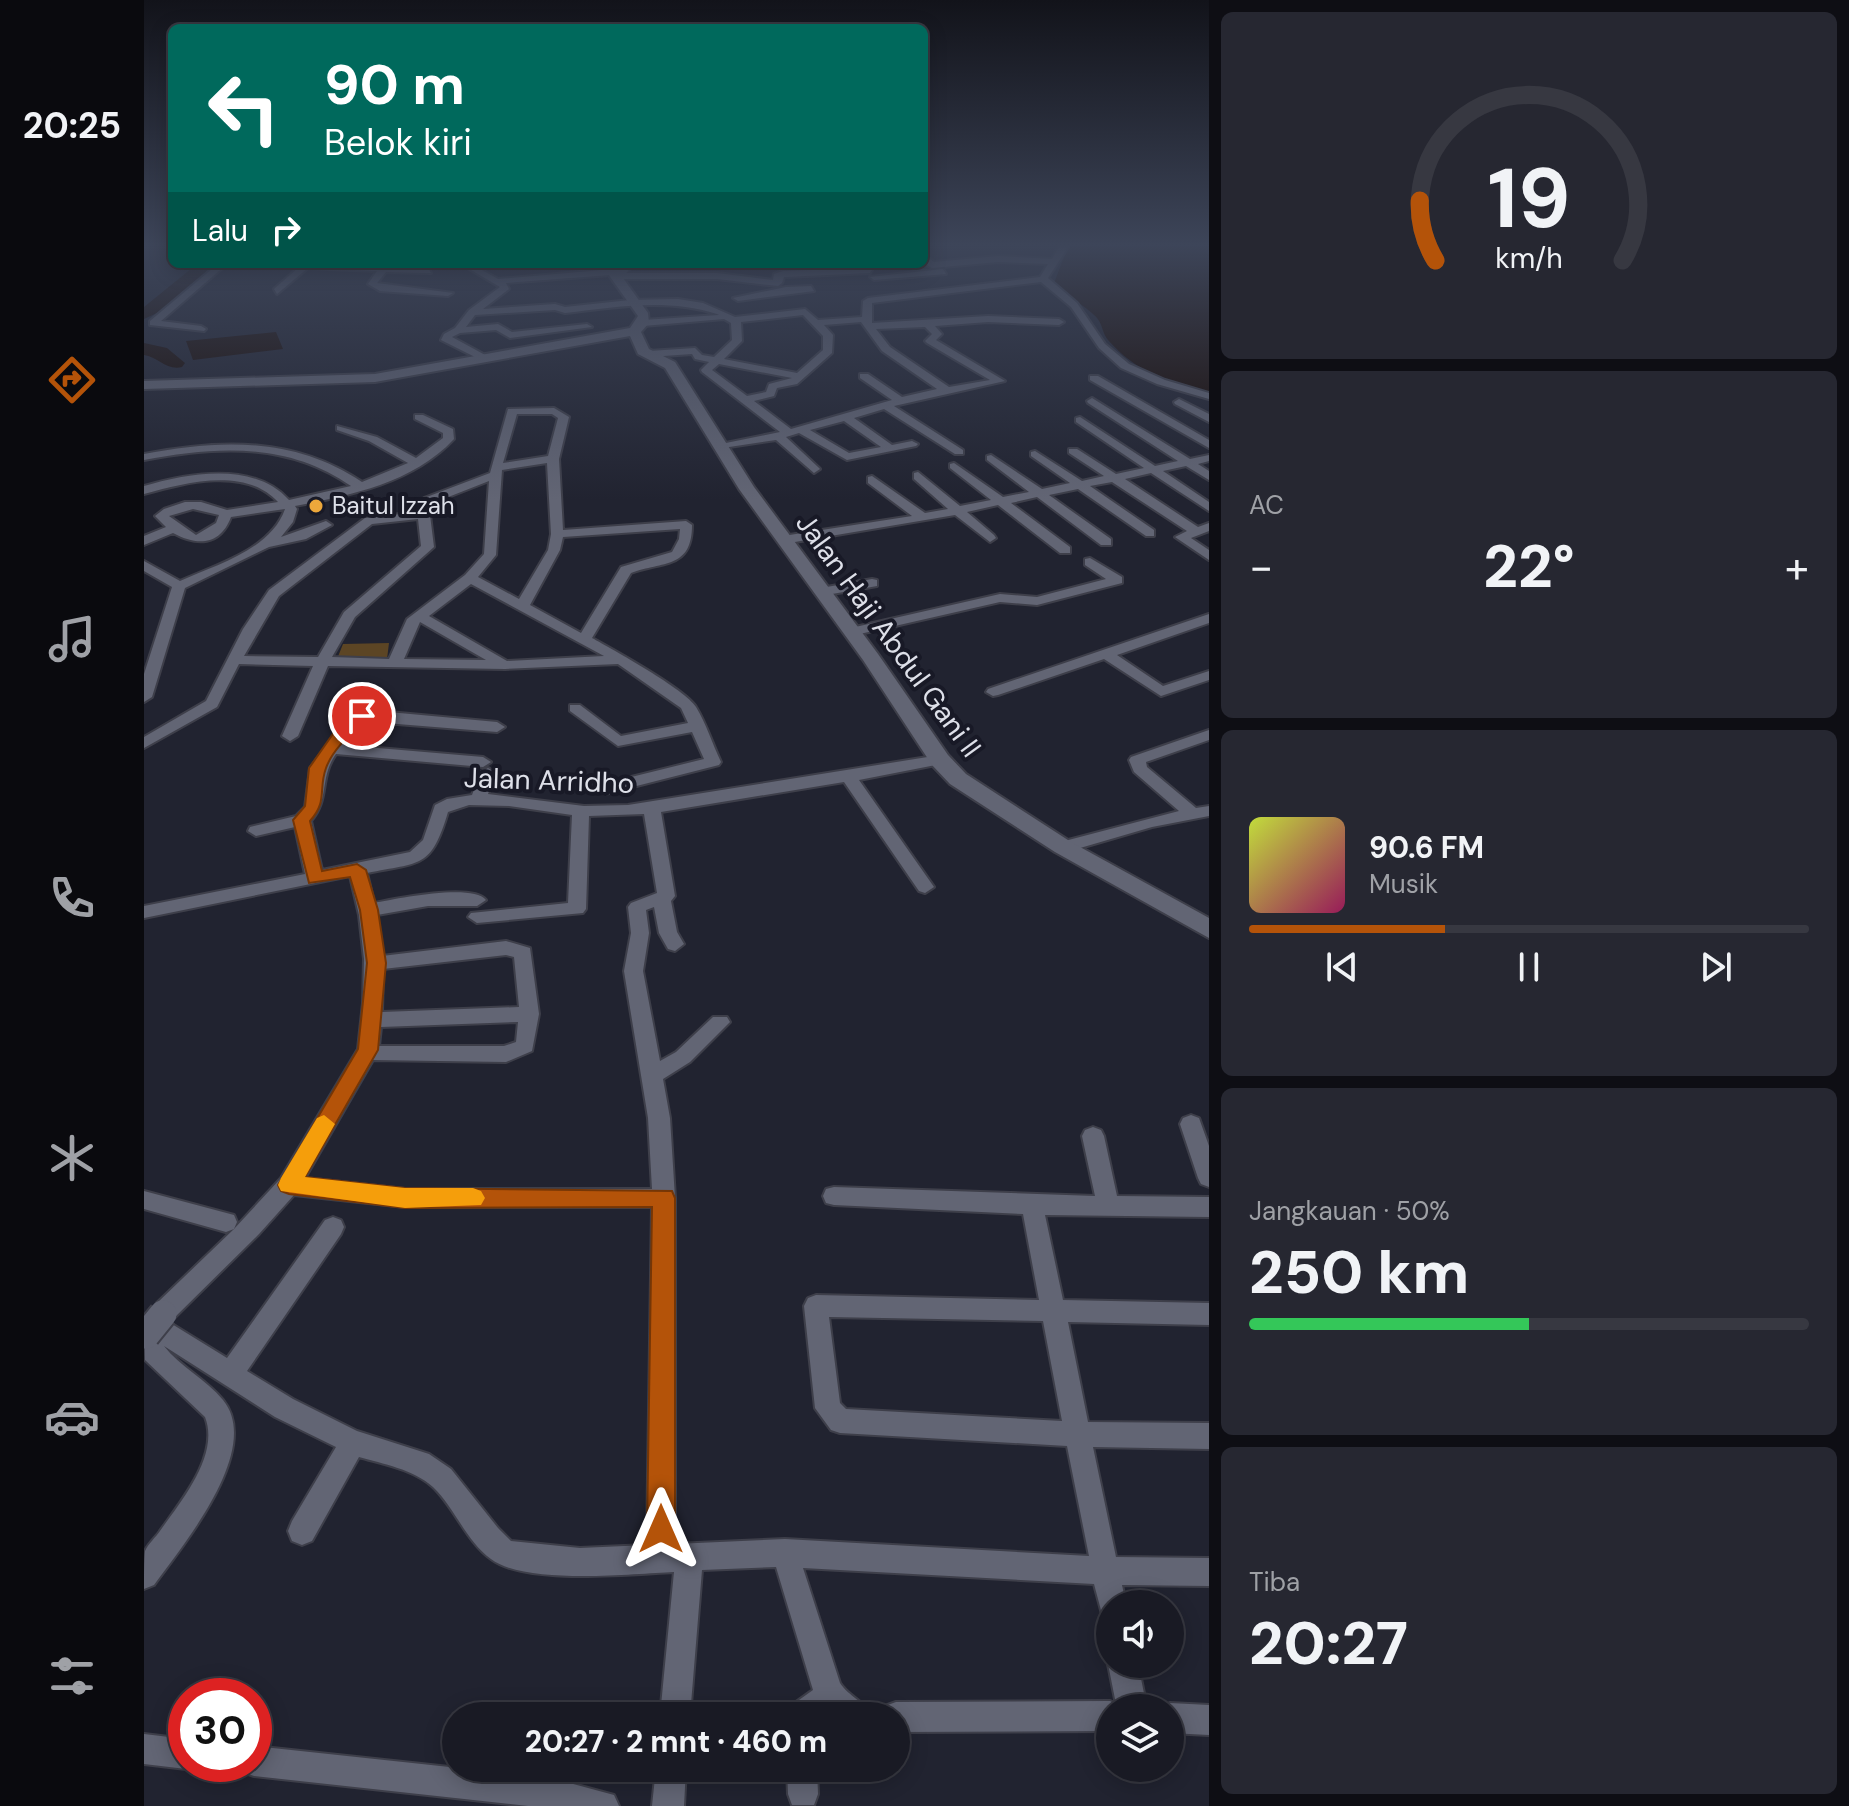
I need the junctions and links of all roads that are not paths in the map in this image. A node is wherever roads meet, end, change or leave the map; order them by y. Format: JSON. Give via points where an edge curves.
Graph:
{"nodes":[{"id":1,"x":456,"y":331,"type":"edge"},
{"id":2,"x":504,"y":331,"type":"edge"},
{"id":3,"x":552,"y":331,"type":"edge"},
{"id":4,"x":555,"y":331,"type":"edge"},
{"id":5,"x":621,"y":331,"type":"edge"},
{"id":6,"x":638,"y":331,"type":"edge"},
{"id":7,"x":734,"y":331,"type":"edge"},
{"id":8,"x":825,"y":331,"type":"edge"},
{"id":9,"x":874,"y":331,"type":"edge"},
{"id":10,"x":935,"y":331,"type":"edge"},
{"id":11,"x":1092,"y":331,"type":"edge"},
{"id":12,"x":569,"y":344,"type":"junction"},
{"id":13,"x":649,"y":354,"type":"junction"},
{"id":14,"x":483,"y":358,"type":"junction"},
{"id":15,"x":719,"y":358,"type":"junction"},
{"id":16,"x":798,"y":376,"type":"junction"},
{"id":17,"x":864,"y":376,"type":"dead end"},
{"id":18,"x":1094,"y":378,"type":"dead end"},
{"id":19,"x":144,"y":385,"type":"edge"},
{"id":20,"x":946,"y":390,"type":"junction"},
{"id":21,"x":1209,"y":396,"type":"edge"},
{"id":22,"x":748,"y":399,"type":"junction"},
{"id":23,"x":1092,"y":401,"type":"dead end"},
{"id":24,"x":902,"y":402,"type":"junction"},
{"id":25,"x":1179,"y":402,"type":"dead end"},
{"id":26,"x":886,"y":406,"type":"junction"},
{"id":27,"x":1109,"y":413,"type":"junction"},
{"id":28,"x":419,"y":417,"type":"dead end"},
{"id":29,"x":847,"y":418,"type":"junction"},
{"id":30,"x":1209,"y":419,"type":"edge"},
{"id":31,"x":341,"y":428,"type":"dead end"},
{"id":32,"x":789,"y":433,"type":"junction"},
{"id":33,"x":912,"y":444,"type":"dead end"},
{"id":34,"x":1209,"y":445,"type":"edge"},
{"id":35,"x":720,"y":447,"type":"junction"},
{"id":36,"x":891,"y":449,"type":"junction"},
{"id":37,"x":1073,"y":451,"type":"dead end"},
{"id":38,"x":959,"y":452,"type":"dead end"},
{"id":39,"x":1035,"y":454,"type":"dead end"},
{"id":40,"x":145,"y":456,"type":"edge"},
{"id":41,"x":991,"y":458,"type":"dead end"},
{"id":42,"x":1209,"y":458,"type":"edge"},
{"id":43,"x":553,"y":459,"type":"junction"},
{"id":44,"x":415,"y":462,"type":"junction"},
{"id":45,"x":1189,"y":463,"type":"junction"},
{"id":46,"x":954,"y":466,"type":"dead end"},
{"id":47,"x":814,"y":469,"type":"dead end"},
{"id":48,"x":1154,"y":470,"type":"junction"},
{"id":49,"x":495,"y":471,"type":"junction"},
{"id":50,"x":918,"y":476,"type":"dead end"},
{"id":51,"x":1209,"y":476,"type":"edge"},
{"id":52,"x":1117,"y":479,"type":"junction"},
{"id":53,"x":872,"y":480,"type":"dead end"},
{"id":54,"x":1082,"y":486,"type":"junction"},
{"id":55,"x":363,"y":488,"type":"junction"},
{"id":56,"x":144,"y":490,"type":"edge"},
{"id":57,"x":1040,"y":494,"type":"junction"},
{"id":58,"x":1001,"y":503,"type":"junction"},
{"id":59,"x":288,"y":504,"type":"junction"},
{"id":60,"x":1209,"y":507,"type":"edge"},
{"id":61,"x":958,"y":511,"type":"junction"},
{"id":62,"x":225,"y":514,"type":"junction"},
{"id":63,"x":424,"y":515,"type":"junction"},
{"id":64,"x":915,"y":519,"type":"junction"},
{"id":65,"x":326,"y":525,"type":"dead end"},
{"id":66,"x":174,"y":528,"type":"junction"},
{"id":67,"x":1202,"y":529,"type":"edge"},
{"id":68,"x":1150,"y":533,"type":"dead end"},
{"id":69,"x":557,"y":534,"type":"junction"},
{"id":70,"x":990,"y":538,"type":"dead end"},
{"id":71,"x":783,"y":540,"type":"junction"},
{"id":72,"x":144,"y":541,"type":"edge"},
{"id":73,"x":1106,"y":542,"type":"dead end"},
{"id":74,"x":267,"y":543,"type":"junction"},
{"id":75,"x":1065,"y":550,"type":"dead end"},
{"id":76,"x":1209,"y":556,"type":"edge"},
{"id":77,"x":1090,"y":562,"type":"dead end"},
{"id":78,"x":144,"y":565,"type":"edge"},
{"id":79,"x":470,"y":578,"type":"junction"},
{"id":80,"x":872,"y":583,"type":"dead end"},
{"id":81,"x":179,"y":586,"type":"junction"},
{"id":82,"x":821,"y":592,"type":"junction"},
{"id":83,"x":522,"y":607,"type":"junction"},
{"id":84,"x":419,"y":616,"type":"junction"},
{"id":85,"x":1209,"y":618,"type":"edge"},
{"id":86,"x":851,"y":632,"type":"junction"},
{"id":87,"x":584,"y":639,"type":"junction"},
{"id":88,"x":1106,"y":654,"type":"junction"},
{"id":89,"x":236,"y":660,"type":"junction"},
{"id":90,"x":621,"y":660,"type":"junction"},
{"id":91,"x":322,"y":662,"type":"junction"},
{"id":92,"x":394,"y":665,"type":"junction"},
{"id":93,"x":505,"y":665,"type":"junction"},
{"id":94,"x":149,"y":668,"type":"edge"},
{"id":95,"x":1209,"y":675,"type":"edge"},
{"id":96,"x":993,"y":692,"type":"dead end"},
{"id":97,"x":144,"y":697,"type":"edge"},
{"id":98,"x":575,"y":708,"type":"dead end"},
{"id":99,"x":699,"y":726,"type":"junction"},
{"id":100,"x":497,"y":727,"type":"dead end"},
{"id":101,"x":1209,"y":735,"type":"edge"},
{"id":102,"x":290,"y":736,"type":"dead end"},
{"id":103,"x":144,"y":743,"type":"edge"},
{"id":104,"x":331,"y":749,"type":"junction"},
{"id":105,"x":940,"y":760,"type":"junction"},
{"id":106,"x":850,"y":779,"type":"junction"},
{"id":107,"x":605,"y":789,"type":"dead end"},
{"id":108,"x":478,"y":800,"type":"junction"},
{"id":109,"x":652,"y":809,"type":"junction"},
{"id":110,"x":581,"y":811,"type":"junction"},
{"id":111,"x":1202,"y":813,"type":"edge"},
{"id":112,"x":305,"y":819,"type":"junction"},
{"id":113,"x":256,"y":831,"type":"dead end"},
{"id":114,"x":1063,"y":847,"type":"junction"},
{"id":115,"x":357,"y":870,"type":"junction"},
{"id":116,"x":315,"y":879,"type":"junction"},
{"id":117,"x":925,"y":887,"type":"dead end"},
{"id":118,"x":662,"y":899,"type":"junction"},
{"id":119,"x":369,"y":910,"type":"junction"},
{"id":120,"x":144,"y":912,"type":"edge"},
{"id":121,"x":1209,"y":929,"type":"edge"},
{"id":122,"x":675,"y":944,"type":"dead end"},
{"id":123,"x":376,"y":963,"type":"junction"},
{"id":124,"x":529,"y":1014,"type":"junction"},
{"id":125,"x":372,"y":1020,"type":"junction"},
{"id":126,"x":720,"y":1022,"type":"dead end"},
{"id":127,"x":368,"y":1050,"type":"junction"},
{"id":128,"x":650,"y":1077,"type":"junction"},
{"id":129,"x":1191,"y":1124,"type":"dead end"},
{"id":130,"x":1093,"y":1136,"type":"dead end"},
{"id":131,"x":1209,"y":1178,"type":"edge"},
{"id":132,"x":289,"y":1185,"type":"junction"},
{"id":133,"x":834,"y":1196,"type":"dead end"},
{"id":134,"x":664,"y":1198,"type":"junction"},
{"id":135,"x":144,"y":1200,"type":"edge"},
{"id":136,"x":1032,"y":1205,"type":"junction"},
{"id":137,"x":1108,"y":1205,"type":"junction"},
{"id":138,"x":1209,"y":1207,"type":"edge"},
{"id":139,"x":226,"y":1222,"type":"dead end"},
{"id":140,"x":333,"y":1227,"type":"dead end"},
{"id":141,"x":1051,"y":1311,"type":"junction"},
{"id":142,"x":1209,"y":1314,"type":"edge"},
{"id":143,"x":156,"y":1325,"type":"junction"},
{"id":144,"x":232,"y":1372,"type":"junction"},
{"id":145,"x":1077,"y":1434,"type":"junction"},
{"id":146,"x":1209,"y":1436,"type":"edge"},
{"id":147,"x":353,"y":1442,"type":"junction"},
{"id":148,"x":302,"y":1531,"type":"dead end"},
{"id":149,"x":785,"y":1553,"type":"junction"},
{"id":150,"x":675,"y":1556,"type":"junction"},
{"id":151,"x":1105,"y":1571,"type":"junction"},
{"id":152,"x":1209,"y":1572,"type":"edge"},
{"id":153,"x":144,"y":1575,"type":"edge"},
{"id":154,"x":1109,"y":1590,"type":"edge"},
{"id":155,"x":831,"y":1695,"type":"junction"},
{"id":156,"x":675,"y":1702,"type":"edge"},
{"id":157,"x":822,"y":1702,"type":"edge"},
{"id":158,"x":837,"y":1702,"type":"edge"},
{"id":159,"x":1096,"y":1716,"type":"edge"},
{"id":160,"x":910,"y":1717,"type":"edge"},
{"id":161,"x":1184,"y":1719,"type":"edge"},
{"id":162,"x":1209,"y":1720,"type":"edge"},
{"id":163,"x":144,"y":1749,"type":"edge"},
{"id":164,"x":168,"y":1752,"type":"edge"},
{"id":165,"x":272,"y":1763,"type":"edge"},
{"id":166,"x":670,"y":1782,"type":"edge"},
{"id":167,"x":603,"y":1806,"type":"edge"},
{"id":168,"x":668,"y":1806,"type":"edge"}],
"edges":[{"from":1,"to":14,"type":"street","via":[[446,340]]},
{"from":2,"to":3,"type":"street"},
{"from":4,"to":12,"type":"street"},
{"from":5,"to":12,"type":"street"},
{"from":6,"to":13,"type":"street","name":"Jalan Haji Abdul Gani II","via":[[640,348]]},
{"from":7,"to":15,"type":"street","via":[[735,346]]},
{"from":8,"to":16,"type":"street","via":[[828,351]]},
{"from":9,"to":20,"type":"street","via":[[886,349]]},
{"from":10,"to":20,"type":"street","via":[[930,341],[1000,381]]},
{"from":11,"to":21,"type":"street","via":[[1125,366]]},
{"from":12,"to":14,"type":"street"},
{"from":13,"to":15,"type":"street","via":[[695,351],[698,357]]},
{"from":13,"to":35,"type":"street","name":"Jalan Haji Abdul Gani II","via":[[670,365]]},
{"from":14,"to":19,"type":"street","via":[[356,380]]},
{"from":15,"to":16,"type":"street"},
{"from":15,"to":22,"type":"street","via":[[706,370]]},
{"from":16,"to":22,"type":"street","via":[[773,386],[770,394]]},
{"from":17,"to":24,"type":"street"},
{"from":18,"to":34,"type":"street"},
{"from":20,"to":24,"type":"street"},
{"from":22,"to":32,"type":"street"},
{"from":23,"to":27,"type":"street"},
{"from":24,"to":26,"type":"street"},
{"from":25,"to":30,"type":"street"},
{"from":26,"to":29,"type":"street"},
{"from":26,"to":38,"type":"street"},
{"from":27,"to":45,"type":"street"},
{"from":27,"to":48,"type":"street","via":[[1080,420]]},
{"from":28,"to":44,"type":"street","via":[[449,434],[443,445]]},
{"from":29,"to":32,"type":"street"},
{"from":29,"to":36,"type":"street"},
{"from":31,"to":44,"type":"street"},
{"from":32,"to":35,"type":"street"},
{"from":32,"to":36,"type":"street","via":[[847,457]]},
{"from":32,"to":47,"type":"street"},
{"from":33,"to":36,"type":"street"},
{"from":35,"to":71,"type":"street","name":"Jalan Haji Abdul Gani II"},
{"from":37,"to":52,"type":"street"},
{"from":39,"to":54,"type":"street"},
{"from":40,"to":55,"type":"street","via":[[212,447],[277,449],[322,461]]},
{"from":41,"to":57,"type":"street"},
{"from":42,"to":45,"type":"street"},
{"from":43,"to":49,"type":"street"},
{"from":43,"to":49,"type":"street","via":[[564,417],[554,411],[515,410]]},
{"from":43,"to":69,"type":"street"},
{"from":44,"to":55,"type":"street"},
{"from":45,"to":48,"type":"street"},
{"from":45,"to":51,"type":"street"},
{"from":46,"to":58,"type":"street"},
{"from":48,"to":52,"type":"street"},
{"from":48,"to":60,"type":"street"},
{"from":49,"to":63,"type":"street","via":[[431,498]]},
{"from":49,"to":79,"type":"street","via":[[490,555]]},
{"from":50,"to":61,"type":"street"},
{"from":52,"to":54,"type":"street"},
{"from":52,"to":67,"type":"street"},
{"from":53,"to":64,"type":"street"},
{"from":54,"to":57,"type":"street"},
{"from":54,"to":68,"type":"street"},
{"from":55,"to":59,"type":"street"},
{"from":56,"to":59,"type":"street","via":[[175,481],[231,479],[264,488]]},
{"from":57,"to":58,"type":"street"},
{"from":57,"to":73,"type":"street"},
{"from":58,"to":61,"type":"street"},
{"from":58,"to":75,"type":"street"},
{"from":59,"to":62,"type":"street"},
{"from":59,"to":74,"type":"street","via":[[291,516],[286,526]]},
{"from":61,"to":64,"type":"street"},
{"from":61,"to":70,"type":"street"},
{"from":62,"to":66,"type":"street","via":[[222,524],[201,538]]},
{"from":62,"to":66,"type":"street","via":[[203,506],[179,508],[161,516]]},
{"from":63,"to":89,"type":"street","via":[[369,521],[274,593]]},
{"from":63,"to":91,"type":"street","via":[[428,547],[349,615]]},
{"from":64,"to":71,"type":"street"},
{"from":65,"to":74,"type":"street"},
{"from":66,"to":72,"type":"street"},
{"from":67,"to":76,"type":"street","via":[[1181,537]]},
{"from":69,"to":83,"type":"street","via":[[550,560]]},
{"from":69,"to":87,"type":"street","via":[[686,525],[681,552],[626,570]]},
{"from":71,"to":82,"type":"street","name":"Jalan Haji Abdul Gani II"},
{"from":74,"to":81,"type":"street"},
{"from":77,"to":86,"type":"street","via":[[1117,580],[1037,601],[1000,598]]},
{"from":78,"to":81,"type":"street"},
{"from":79,"to":83,"type":"street"},
{"from":79,"to":84,"type":"street"},
{"from":80,"to":82,"type":"street"},
{"from":81,"to":94,"type":"street"},
{"from":82,"to":86,"type":"street","name":"Jalan Haji Abdul Gani II"},
{"from":83,"to":87,"type":"street"},
{"from":84,"to":92,"type":"street"},
{"from":84,"to":93,"type":"street"},
{"from":85,"to":88,"type":"street"},
{"from":86,"to":105,"type":"street","name":"Jalan Haji Abdul Gani II"},
{"from":87,"to":90,"type":"street"},
{"from":88,"to":95,"type":"street","via":[[1161,692]]},
{"from":88,"to":96,"type":"street"},
{"from":89,"to":91,"type":"street"},
{"from":89,"to":103,"type":"street","via":[[220,695],[200,714]]},
{"from":90,"to":93,"type":"street"},
{"from":90,"to":99,"type":"street","via":[[688,706]]},
{"from":91,"to":92,"type":"street"},
{"from":91,"to":102,"type":"street"},
{"from":92,"to":93,"type":"street"},
{"from":94,"to":97,"type":"street"},
{"from":98,"to":99,"type":"street","via":[[623,742]]},
{"from":99,"to":107,"type":"street","via":[[714,759],[709,765]]},
{"from":100,"to":104,"type":"street","via":[[362,716],[348,724]]},
{"from":101,"to":111,"type":"street","via":[[1136,763]]},
{"from":104,"to":108,"type":"street","via":[[486,768]]},
{"from":104,"to":112,"type":"street","via":[[315,775],[314,802]]},
{"from":105,"to":106,"type":"street","name":"Jalan Arridho"},
{"from":105,"to":114,"type":"street","name":"Jalan Haji Abdul Gani II","via":[[997,807]]},
{"from":106,"to":109,"type":"street","name":"Jalan Arridho"},
{"from":106,"to":117,"type":"street"},
{"from":108,"to":110,"type":"street","name":"Jalan Arridho"},
{"from":108,"to":115,"type":"street","name":"Jalan Arridho","via":[[444,805],[431,842],[416,857]]},
{"from":109,"to":110,"type":"street","name":"Jalan Arridho"},
{"from":109,"to":118,"type":"street","via":[[666,892]]},
{"from":110,"to":119,"type":"street","via":[[577,909],[477,909],[428,900]]},
{"from":111,"to":114,"type":"street"},
{"from":112,"to":113,"type":"street"},
{"from":112,"to":116,"type":"street"},
{"from":114,"to":121,"type":"street","name":"Jalan Haji Abdul Gani II"},
{"from":115,"to":116,"type":"street","name":"Jalan Arridho"},
{"from":115,"to":119,"type":"street"},
{"from":116,"to":120,"type":"street","name":"Jalan Arridho"},
{"from":118,"to":122,"type":"street"},
{"from":118,"to":128,"type":"street","via":[[637,907],[640,940],[632,977]]},
{"from":119,"to":123,"type":"street"},
{"from":123,"to":124,"type":"street","via":[[513,948],[523,953]]},
{"from":123,"to":125,"type":"street"},
{"from":124,"to":125,"type":"street"},
{"from":124,"to":127,"type":"street","via":[[525,1046],[514,1053]]},
{"from":125,"to":127,"type":"street"},
{"from":126,"to":128,"type":"street","via":[[683,1057]]},
{"from":127,"to":132,"type":"street"},
{"from":128,"to":134,"type":"street","via":[[659,1118]]},
{"from":129,"to":131,"type":"street"},
{"from":130,"to":137,"type":"street"},
{"from":132,"to":134,"type":"street","via":[[405,1198]]},
{"from":132,"to":143,"type":"street"},
{"from":133,"to":136,"type":"street"},
{"from":134,"to":150,"type":"street"},
{"from":135,"to":139,"type":"street"},
{"from":136,"to":137,"type":"street"},
{"from":136,"to":141,"type":"street"},
{"from":137,"to":138,"type":"street"},
{"from":140,"to":144,"type":"street"},
{"from":141,"to":142,"type":"street"},
{"from":141,"to":145,"type":"street"},
{"from":141,"to":145,"type":"street","via":[[818,1304],[828,1408],[840,1421]]},
{"from":143,"to":144,"type":"street"},
{"from":143,"to":153,"type":"street","via":[[153,1353],[217,1412],[222,1437],[215,1465]]},
{"from":144,"to":147,"type":"street","via":[[284,1408]]},
{"from":145,"to":146,"type":"street"},
{"from":145,"to":151,"type":"street"},
{"from":147,"to":148,"type":"street"},
{"from":147,"to":150,"type":"street","via":[[420,1463],[442,1478],[488,1538],[515,1556],[580,1562]]},
{"from":149,"to":150,"type":"street"},
{"from":149,"to":151,"type":"street"},
{"from":149,"to":155,"type":"street"},
{"from":150,"to":156,"type":"street"},
{"from":151,"to":152,"type":"street"},
{"from":151,"to":154,"type":"street"},
{"from":155,"to":157,"type":"street"},
{"from":155,"to":158,"type":"street"},
{"from":159,"to":160,"type":"street"},
{"from":161,"to":162,"type":"street"},
{"from":163,"to":164,"type":"street"},
{"from":165,"to":167,"type":"street","via":[[551,1793]]},
{"from":166,"to":168,"type":"street"}]}
